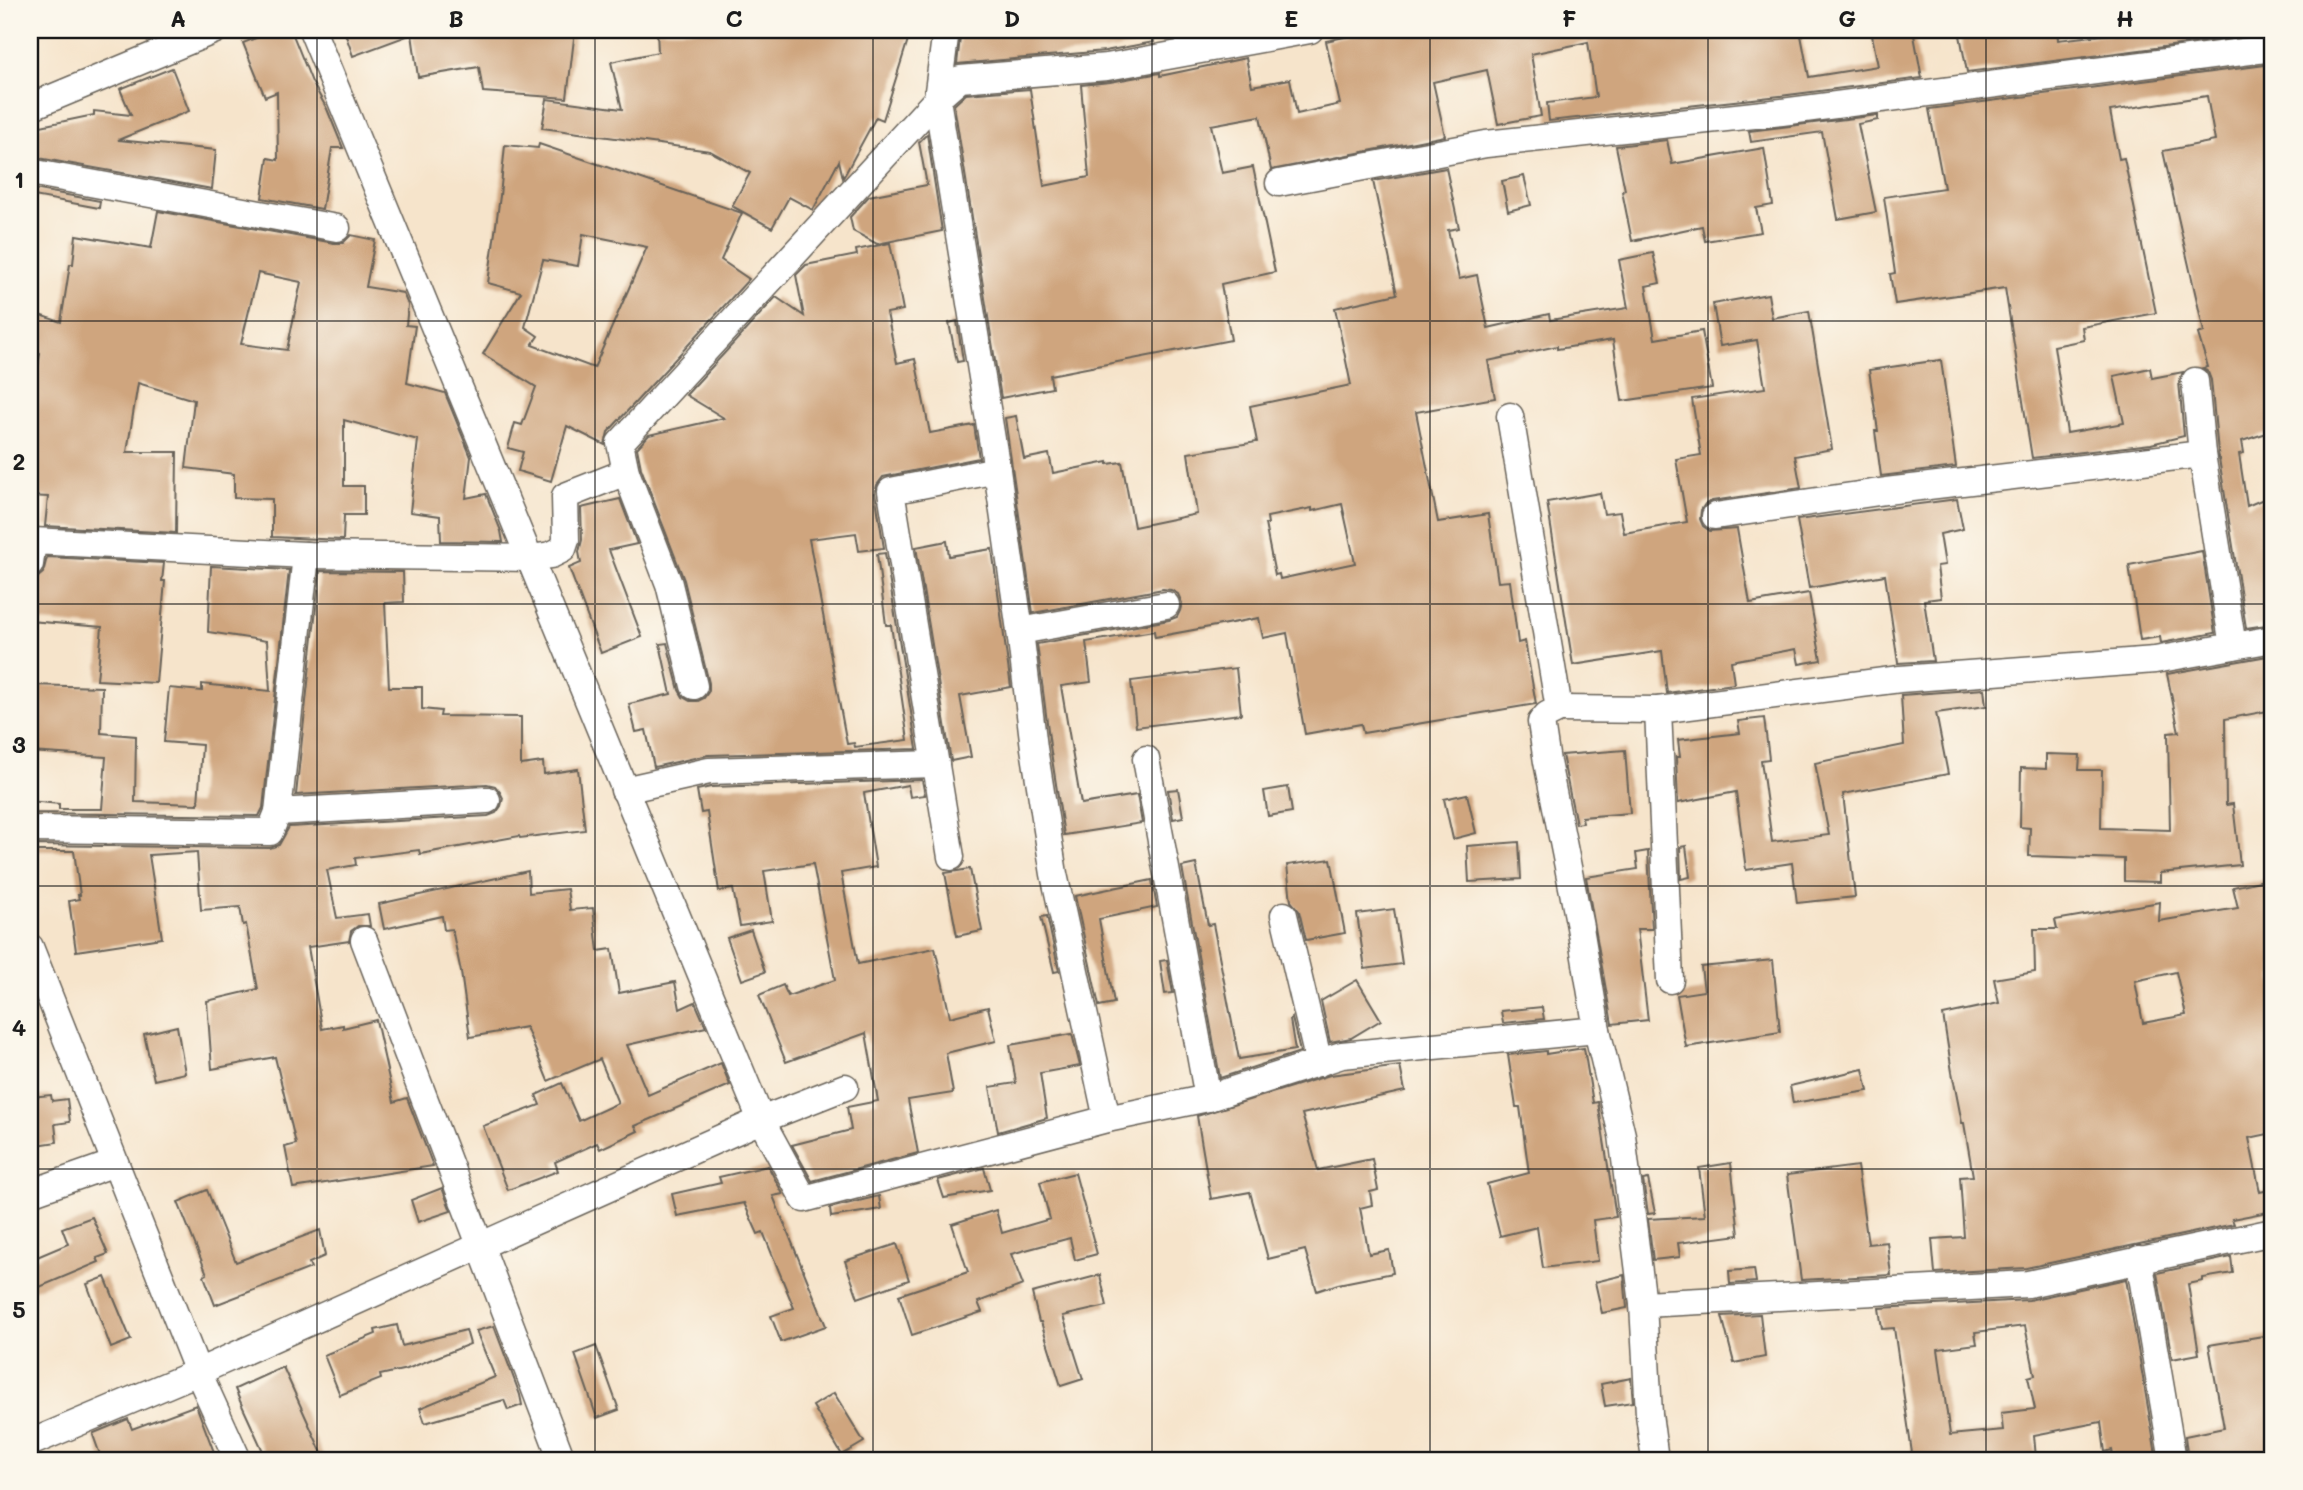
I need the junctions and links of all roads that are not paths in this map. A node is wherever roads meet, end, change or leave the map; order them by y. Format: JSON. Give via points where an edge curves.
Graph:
{"nodes":[{"id":1,"x":215,"y":30,"type":"edge"},
{"id":2,"x":312,"y":30,"type":"edge"},
{"id":3,"x":946,"y":30,"type":"edge"},
{"id":4,"x":1310,"y":30,"type":"edge"},
{"id":5,"x":2273,"y":48,"type":"edge"},
{"id":6,"x":937,"y":99,"type":"junction"},
{"id":7,"x":30,"y":107,"type":"edge"},
{"id":8,"x":30,"y":172,"type":"edge"},
{"id":9,"x":1279,"y":183,"type":"dead end"},
{"id":10,"x":337,"y":228,"type":"dead end"},
{"id":11,"x":2195,"y":381,"type":"dead end"},
{"id":12,"x":1510,"y":416,"type":"dead end"},
{"id":13,"x":2202,"y":454,"type":"junction"},
{"id":14,"x":997,"y":470,"type":"junction"},
{"id":15,"x":626,"y":472,"type":"junction"},
{"id":16,"x":1715,"y":516,"type":"dead end"},
{"id":17,"x":306,"y":555,"type":"junction"},
{"id":18,"x":530,"y":558,"type":"junction"},
{"id":19,"x":30,"y":564,"type":"edge"},
{"id":20,"x":1166,"y":605,"type":"dead end"},
{"id":21,"x":1020,"y":631,"type":"junction"},
{"id":22,"x":2273,"y":639,"type":"edge"},
{"id":23,"x":2233,"y":646,"type":"junction"},
{"id":24,"x":694,"y":686,"type":"dead end"},
{"id":25,"x":1559,"y":709,"type":"junction"},
{"id":26,"x":1658,"y":710,"type":"junction"},
{"id":27,"x":1146,"y":759,"type":"dead end"},
{"id":28,"x":936,"y":764,"type":"junction"},
{"id":29,"x":624,"y":790,"type":"junction"},
{"id":30,"x":487,"y":800,"type":"dead end"},
{"id":31,"x":278,"y":812,"type":"junction"},
{"id":32,"x":30,"y":829,"type":"edge"},
{"id":33,"x":951,"y":857,"type":"dead end"},
{"id":34,"x":1284,"y":915,"type":"dead end"},
{"id":35,"x":364,"y":940,"type":"dead end"},
{"id":36,"x":30,"y":947,"type":"edge"},
{"id":37,"x":1670,"y":980,"type":"dead end"},
{"id":38,"x":1597,"y":1030,"type":"junction"},
{"id":39,"x":1320,"y":1063,"type":"junction"},
{"id":40,"x":845,"y":1087,"type":"dead end"},
{"id":41,"x":1208,"y":1098,"type":"junction"},
{"id":42,"x":1107,"y":1119,"type":"junction"},
{"id":43,"x":761,"y":1120,"type":"junction"},
{"id":44,"x":115,"y":1163,"type":"junction"},
{"id":45,"x":30,"y":1194,"type":"edge"},
{"id":46,"x":2273,"y":1233,"type":"edge"},
{"id":47,"x":481,"y":1245,"type":"junction"},
{"id":48,"x":2139,"y":1259,"type":"junction"},
{"id":49,"x":1643,"y":1304,"type":"junction"},
{"id":50,"x":198,"y":1372,"type":"junction"},
{"id":51,"x":30,"y":1443,"type":"edge"},
{"id":52,"x":238,"y":1460,"type":"edge"},
{"id":53,"x":562,"y":1460,"type":"edge"},
{"id":54,"x":1655,"y":1460,"type":"edge"},
{"id":55,"x":2172,"y":1460,"type":"edge"}],
"edges":[{"from":1,"to":7,"type":"street"},
{"from":2,"to":18,"type":"street"},
{"from":3,"to":6,"type":"street"},
{"from":4,"to":6,"type":"street","via":[[1107,67],[960,79]]},
{"from":5,"to":9,"type":"street","via":[[1782,112],[1486,144]]},
{"from":6,"to":14,"type":"street"},
{"from":6,"to":15,"type":"street","via":[[620,443]]},
{"from":8,"to":10,"type":"street"},
{"from":11,"to":13,"type":"street"},
{"from":12,"to":25,"type":"street"},
{"from":13,"to":16,"type":"street"},
{"from":13,"to":23,"type":"street"},
{"from":14,"to":21,"type":"street"},
{"from":14,"to":28,"type":"street","via":[[891,491]]},
{"from":15,"to":18,"type":"street","via":[[565,496],[563,549]]},
{"from":15,"to":24,"type":"street","via":[[669,584]]},
{"from":17,"to":18,"type":"street"},
{"from":17,"to":19,"type":"street","via":[[33,541]]},
{"from":17,"to":31,"type":"street"},
{"from":18,"to":29,"type":"street"},
{"from":20,"to":21,"type":"street"},
{"from":21,"to":42,"type":"street","via":[[1054,874]]},
{"from":22,"to":23,"type":"street"},
{"from":23,"to":26,"type":"street","via":[[2155,660],[1900,678]]},
{"from":25,"to":26,"type":"street"},
{"from":25,"to":38,"type":"street","via":[[1541,722]]},
{"from":26,"to":37,"type":"street"},
{"from":27,"to":41,"type":"street"},
{"from":28,"to":29,"type":"street","via":[[709,771]]},
{"from":28,"to":33,"type":"street"},
{"from":29,"to":43,"type":"street"},
{"from":30,"to":31,"type":"street"},
{"from":31,"to":32,"type":"street","via":[[270,832]]},
{"from":34,"to":39,"type":"street"},
{"from":35,"to":47,"type":"street"},
{"from":36,"to":44,"type":"street"},
{"from":38,"to":39,"type":"street","via":[[1342,1055]]},
{"from":38,"to":49,"type":"street","via":[[1622,1135]]},
{"from":39,"to":41,"type":"street"},
{"from":40,"to":43,"type":"street"},
{"from":41,"to":42,"type":"street"},
{"from":42,"to":43,"type":"street","via":[[804,1199]]},
{"from":43,"to":47,"type":"street"},
{"from":44,"to":45,"type":"street"},
{"from":44,"to":50,"type":"street"},
{"from":46,"to":48,"type":"street"},
{"from":47,"to":50,"type":"street"},
{"from":47,"to":53,"type":"street"},
{"from":48,"to":49,"type":"street","via":[[2028,1284]]},
{"from":48,"to":55,"type":"street"},
{"from":49,"to":54,"type":"street"},
{"from":50,"to":51,"type":"street"},
{"from":50,"to":52,"type":"street"}]}
